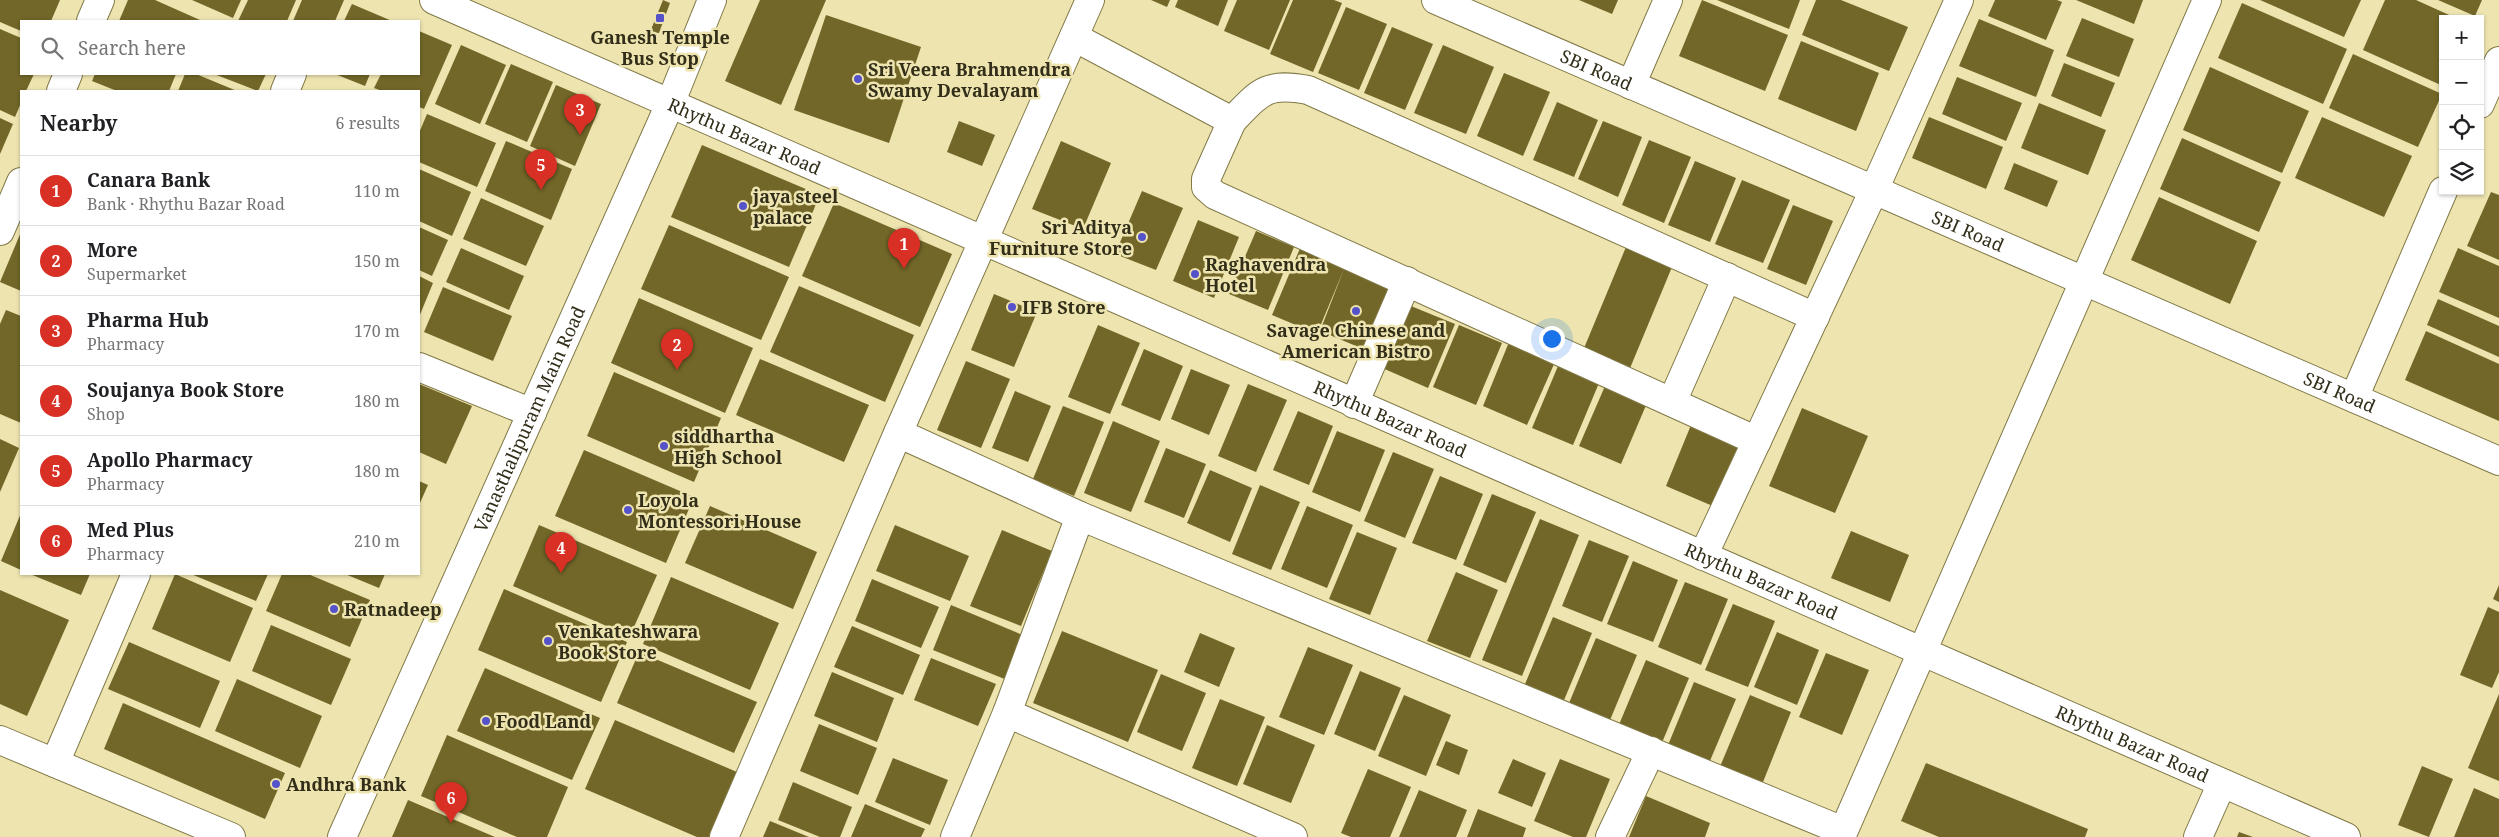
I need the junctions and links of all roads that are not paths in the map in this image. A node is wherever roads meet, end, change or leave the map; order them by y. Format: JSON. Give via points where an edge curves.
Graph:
{"nodes":[{"id":1,"x":100,"y":0,"type":"edge"},
{"id":2,"x":434,"y":0,"type":"edge"},
{"id":3,"x":712,"y":0,"type":"edge"},
{"id":4,"x":1090,"y":0,"type":"edge"},
{"id":5,"x":1436,"y":0,"type":"edge"},
{"id":6,"x":1668,"y":0,"type":"edge"},
{"id":7,"x":1959,"y":0,"type":"edge"},
{"id":8,"x":2207,"y":0,"type":"edge"},
{"id":9,"x":91,"y":20,"type":"edge"},
{"id":10,"x":1074,"y":37,"type":"junction"},
{"id":11,"x":2499,"y":61,"type":"edge"},
{"id":12,"x":68,"y":75,"type":"edge"},
{"id":13,"x":292,"y":75,"type":"edge"},
{"id":14,"x":1631,"y":85,"type":"junction"},
{"id":15,"x":61,"y":90,"type":"edge"},
{"id":16,"x":285,"y":90,"type":"edge"},
{"id":17,"x":2484,"y":95,"type":"edge"},
{"id":18,"x":670,"y":104,"type":"junction"},
{"id":19,"x":1232,"y":121,"type":"junction"},
{"id":20,"x":1874,"y":190,"type":"junction"},
{"id":21,"x":19,"y":195,"type":"edge"},
{"id":22,"x":2441,"y":195,"type":"edge"},
{"id":23,"x":0,"y":231,"type":"edge"},
{"id":24,"x":983,"y":241,"type":"junction"},
{"id":25,"x":1727,"y":278,"type":"junction"},
{"id":26,"x":1407,"y":281,"type":"junction"},
{"id":27,"x":2082,"y":281,"type":"junction"},
{"id":28,"x":1815,"y":317,"type":"junction"},
{"id":29,"x":420,"y":367,"type":"edge"},
{"id":30,"x":2354,"y":398,"type":"junction"},
{"id":31,"x":1672,"y":402,"type":"junction"},
{"id":32,"x":1354,"y":404,"type":"junction"},
{"id":33,"x":532,"y":413,"type":"junction"},
{"id":34,"x":898,"y":433,"type":"junction"},
{"id":35,"x":1757,"y":441,"type":"junction"},
{"id":36,"x":2499,"y":461,"type":"edge"},
{"id":37,"x":1080,"y":516,"type":"junction"},
{"id":38,"x":1703,"y":556,"type":"junction"},
{"id":39,"x":136,"y":575,"type":"edge"},
{"id":40,"x":1923,"y":652,"type":"junction"},
{"id":41,"x":1007,"y":713,"type":"junction"},
{"id":42,"x":0,"y":740,"type":"edge"},
{"id":43,"x":1650,"y":751,"type":"junction"},
{"id":44,"x":55,"y":763,"type":"junction"},
{"id":45,"x":2222,"y":783,"type":"junction"},
{"id":46,"x":1842,"y":834,"type":"edge"},
{"id":47,"x":231,"y":837,"type":"edge"},
{"id":48,"x":342,"y":837,"type":"edge"},
{"id":49,"x":724,"y":837,"type":"edge"},
{"id":50,"x":955,"y":837,"type":"edge"},
{"id":51,"x":1293,"y":837,"type":"edge"},
{"id":52,"x":1610,"y":837,"type":"edge"},
{"id":53,"x":2198,"y":837,"type":"edge"},
{"id":54,"x":2346,"y":837,"type":"edge"}],
"edges":[{"from":1,"to":9,"type":"street"},
{"from":2,"to":18,"type":"street","name":"Rhythu Bazar Road"},
{"from":3,"to":18,"type":"street","name":"Vanasthalipuram Main Road"},
{"from":4,"to":10,"type":"street"},
{"from":5,"to":14,"type":"street","name":"SBI Road"},
{"from":6,"to":14,"type":"street"},
{"from":7,"to":20,"type":"street"},
{"from":8,"to":27,"type":"street"},
{"from":10,"to":19,"type":"street"},
{"from":10,"to":24,"type":"street"},
{"from":11,"to":17,"type":"street"},
{"from":12,"to":15,"type":"street"},
{"from":13,"to":16,"type":"street"},
{"from":14,"to":20,"type":"street","name":"SBI Road"},
{"from":18,"to":24,"type":"street","name":"Rhythu Bazar Road"},
{"from":18,"to":33,"type":"street","name":"Vanasthalipuram Main Road"},
{"from":19,"to":25,"type":"street","via":[[1253,100],[1270,89],[1285,86],[1308,90]]},
{"from":19,"to":26,"type":"street","via":[[1206,179],[1206,187],[1215,195]]},
{"from":20,"to":27,"type":"street","name":"SBI Road"},
{"from":20,"to":28,"type":"street"},
{"from":21,"to":23,"type":"street"},
{"from":22,"to":30,"type":"street"},
{"from":24,"to":32,"type":"street","name":"Rhythu Bazar Road"},
{"from":24,"to":34,"type":"street"},
{"from":25,"to":28,"type":"street"},
{"from":25,"to":31,"type":"street"},
{"from":26,"to":31,"type":"street"},
{"from":26,"to":32,"type":"street"},
{"from":27,"to":30,"type":"street","name":"SBI Road"},
{"from":27,"to":40,"type":"street"},
{"from":28,"to":35,"type":"street"},
{"from":29,"to":33,"type":"street"},
{"from":30,"to":36,"type":"street","name":"SBI Road"},
{"from":31,"to":35,"type":"street"},
{"from":32,"to":38,"type":"street","name":"Rhythu Bazar Road"},
{"from":33,"to":48,"type":"street","name":"Vanasthalipuram Main Road"},
{"from":34,"to":37,"type":"street"},
{"from":34,"to":49,"type":"street"},
{"from":35,"to":38,"type":"street"},
{"from":37,"to":41,"type":"street"},
{"from":37,"to":43,"type":"street"},
{"from":38,"to":40,"type":"street","name":"Rhythu Bazar Road"},
{"from":39,"to":44,"type":"street"},
{"from":40,"to":45,"type":"street","name":"Rhythu Bazar Road"},
{"from":40,"to":46,"type":"street"},
{"from":41,"to":50,"type":"street"},
{"from":41,"to":51,"type":"street"},
{"from":42,"to":44,"type":"street"},
{"from":43,"to":46,"type":"street"},
{"from":43,"to":52,"type":"street"},
{"from":44,"to":47,"type":"street"},
{"from":45,"to":53,"type":"street"},
{"from":45,"to":54,"type":"street","name":"Rhythu Bazar Road"}]}
